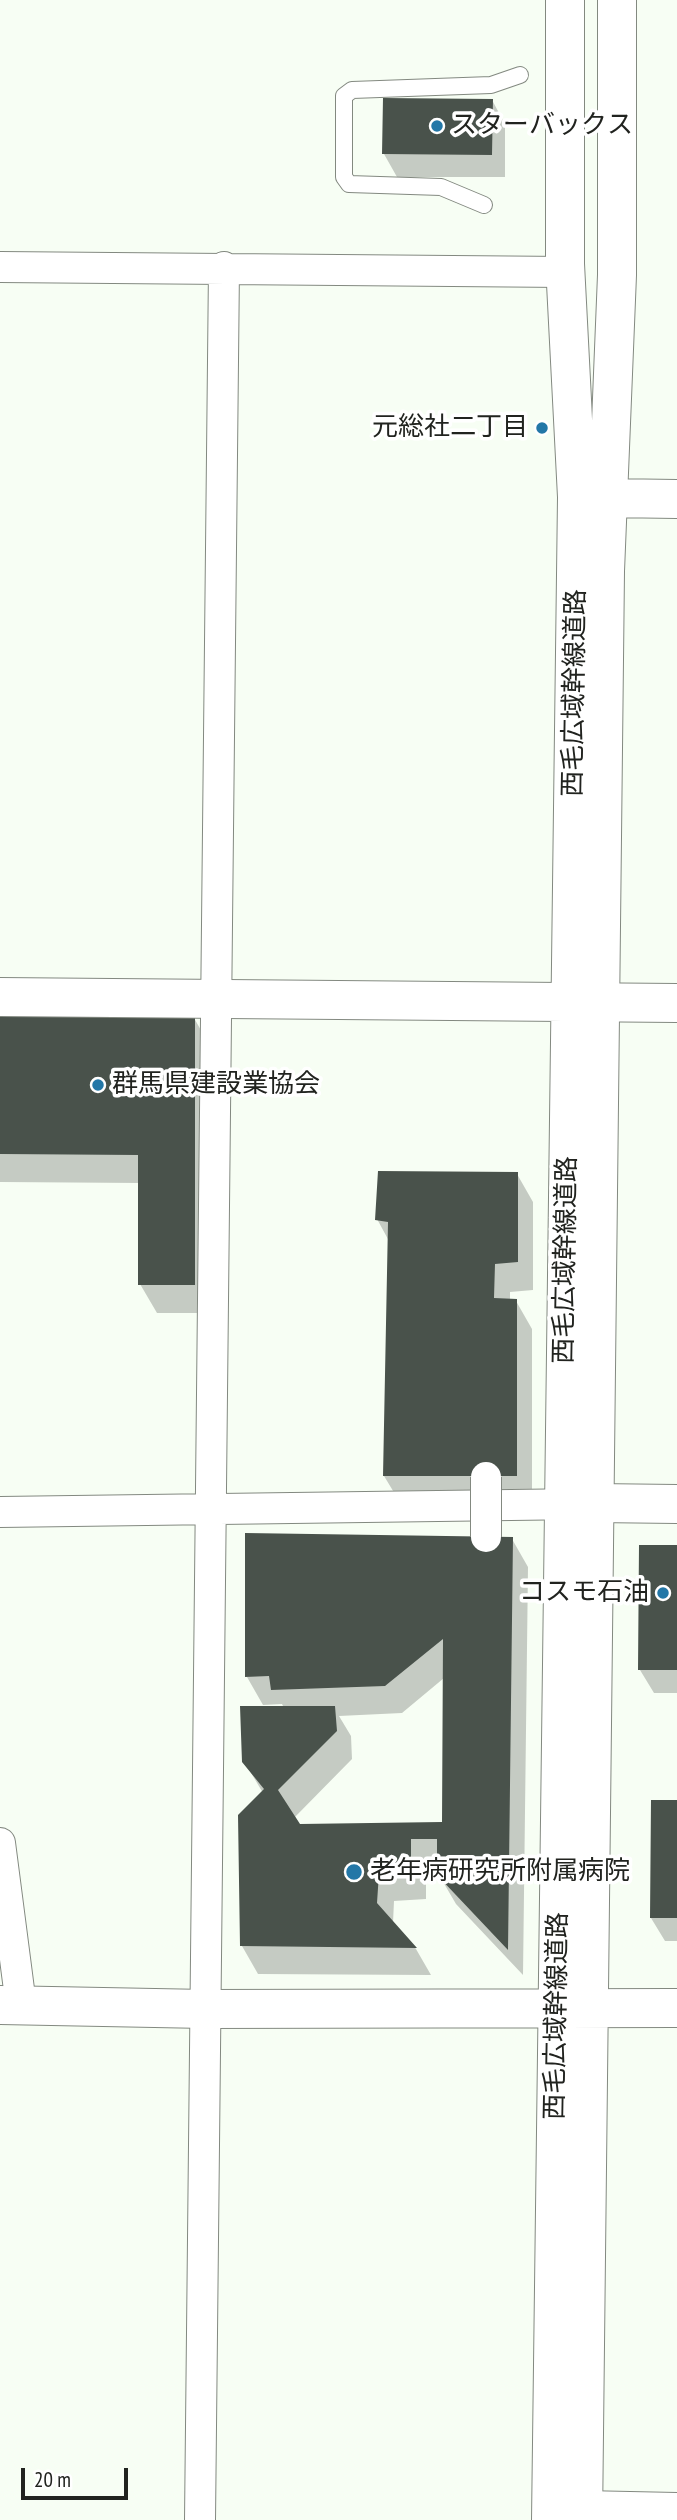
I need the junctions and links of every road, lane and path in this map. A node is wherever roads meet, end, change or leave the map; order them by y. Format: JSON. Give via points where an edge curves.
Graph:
{"nodes":[{"id":1,"x":565,"y":0,"type":"edge"},
{"id":2,"x":617,"y":0,"type":"edge"},
{"id":3,"x":520,"y":75,"type":"dead end"},
{"id":4,"x":484,"y":205,"type":"dead end"},
{"id":5,"x":0,"y":267,"type":"edge"},
{"id":6,"x":224,"y":267,"type":"junction"},
{"id":7,"x":565,"y":272,"type":"junction"},
{"id":8,"x":609,"y":498,"type":"junction"},
{"id":9,"x":677,"y":499,"type":"edge"},
{"id":10,"x":0,"y":997,"type":"edge"},
{"id":11,"x":216,"y":999,"type":"junction"},
{"id":12,"x":585,"y":1001,"type":"junction"},
{"id":13,"x":677,"y":1003,"type":"edge"},
{"id":14,"x":486,"y":1476,"type":"dead end"},
{"id":15,"x":579,"y":1504,"type":"junction"},
{"id":16,"x":677,"y":1504,"type":"edge"},
{"id":17,"x":213,"y":1508,"type":"junction"},
{"id":18,"x":0,"y":1512,"type":"edge"},
{"id":19,"x":486,"y":1537,"type":"dead end"},
{"id":20,"x":0,"y":1843,"type":"edge"},
{"id":21,"x":10,"y":2005,"type":"edge"},
{"id":22,"x":573,"y":2008,"type":"junction"},
{"id":23,"x":677,"y":2008,"type":"edge"},
{"id":24,"x":206,"y":2009,"type":"junction"},
{"id":25,"x":677,"y":2508,"type":"edge"},
{"id":26,"x":573,"y":2515,"type":"edge"},
{"id":27,"x":200,"y":2520,"type":"edge"}],
"edges":[{"from":1,"to":7,"type":"main road","name":"西毛広域幹線道路"},
{"from":2,"to":8,"type":"main road","name":"西毛広域幹線道路","via":[[617,275]]},
{"from":3,"to":4,"type":"lane","via":[[491,85],[352,90],[344,96],[344,177],[349,184],[441,187]]},
{"from":5,"to":6,"type":"street"},
{"from":6,"to":7,"type":"street"},
{"from":6,"to":11,"type":"street"},
{"from":7,"to":12,"type":"main road","name":"西毛広域幹線道路","via":[[577,497]]},
{"from":8,"to":9,"type":"main road"},
{"from":8,"to":12,"type":"main road","name":"西毛広域幹線道路"},
{"from":10,"to":11,"type":"main road"},
{"from":11,"to":12,"type":"main road"},
{"from":11,"to":17,"type":"street"},
{"from":12,"to":13,"type":"main road"},
{"from":12,"to":15,"type":"main road","name":"西毛広域幹線道路"},
{"from":14,"to":19,"type":"street","bridge":true},
{"from":15,"to":16,"type":"main road"},
{"from":15,"to":17,"type":"street"},
{"from":15,"to":22,"type":"main road","name":"西毛広域幹線道路"},
{"from":17,"to":18,"type":"street"},
{"from":17,"to":24,"type":"street"},
{"from":20,"to":21,"type":"street"},
{"from":21,"to":24,"type":"main road"},
{"from":22,"to":23,"type":"main road"},
{"from":22,"to":24,"type":"main road"},
{"from":22,"to":26,"type":"main road","name":"西毛広域幹線道路"},
{"from":24,"to":27,"type":"street"},
{"from":25,"to":26,"type":"street"}]}
